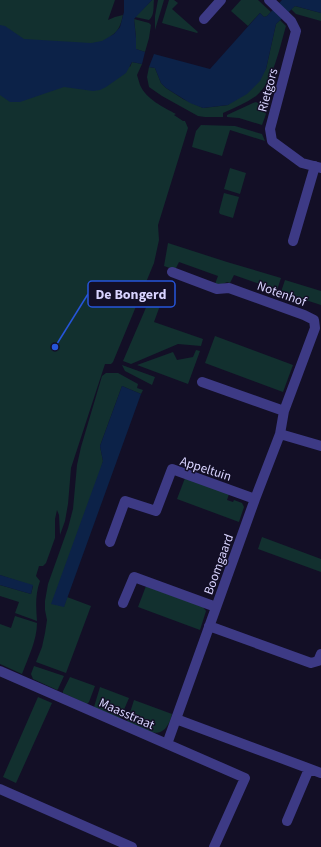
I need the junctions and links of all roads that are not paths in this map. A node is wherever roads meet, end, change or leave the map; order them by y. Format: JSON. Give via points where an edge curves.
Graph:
{"nodes":[{"id":1,"x":221,"y":0,"type":"edge"},
{"id":2,"x":271,"y":2,"type":"edge"},
{"id":3,"x":204,"y":19,"type":"dead end"},
{"id":4,"x":318,"y":167,"type":"edge"},
{"id":5,"x":293,"y":241,"type":"dead end"},
{"id":6,"x":172,"y":272,"type":"dead end"},
{"id":7,"x":202,"y":382,"type":"dead end"},
{"id":8,"x":284,"y":411,"type":"junction"},
{"id":9,"x":280,"y":434,"type":"junction"},
{"id":10,"x":321,"y":446,"type":"edge"},
{"id":11,"x":255,"y":499,"type":"junction"},
{"id":12,"x":110,"y":542,"type":"dead end"},
{"id":13,"x":123,"y":603,"type":"dead end"},
{"id":14,"x":216,"y":607,"type":"junction"},
{"id":15,"x":209,"y":626,"type":"junction"},
{"id":16,"x":321,"y":654,"type":"edge"},
{"id":17,"x":0,"y":671,"type":"edge"},
{"id":18,"x":176,"y":719,"type":"junction"},
{"id":19,"x":167,"y":744,"type":"junction"},
{"id":20,"x":309,"y":769,"type":"junction"},
{"id":21,"x":321,"y":773,"type":"edge"},
{"id":22,"x":0,"y":789,"type":"edge"},
{"id":23,"x":287,"y":821,"type":"dead end"},
{"id":24,"x":132,"y":847,"type":"edge"},
{"id":25,"x":214,"y":847,"type":"edge"}],
"edges":[{"from":1,"to":3,"type":"street"},
{"from":2,"to":4,"type":"street","name":"Rietgors","via":[[291,21],[296,31],[270,129],[272,141],[302,163]]},
{"from":4,"to":5,"type":"street"},
{"from":6,"to":8,"type":"street","name":"Notenhof","via":[[217,289],[229,288],[314,320],[315,328]]},
{"from":7,"to":8,"type":"street"},
{"from":8,"to":9,"type":"street","name":"Notenhof"},
{"from":9,"to":10,"type":"street"},
{"from":9,"to":11,"type":"street","name":"Boomgaard"},
{"from":11,"to":12,"type":"street","name":"Appeltuin","via":[[172,469],[156,511],[124,501]]},
{"from":11,"to":14,"type":"street","name":"Boomgaard"},
{"from":13,"to":14,"type":"street","via":[[134,577]]},
{"from":14,"to":15,"type":"street","name":"Boomgaard"},
{"from":15,"to":16,"type":"street","via":[[311,663],[318,661]]},
{"from":15,"to":18,"type":"street","name":"Boomgaard"},
{"from":17,"to":19,"type":"street","name":"Maasstraat"},
{"from":18,"to":19,"type":"street","name":"Boomgaard"},
{"from":18,"to":20,"type":"street","name":"Maasstraat"},
{"from":19,"to":25,"type":"street","name":"Maasstraat","via":[[244,778]]},
{"from":20,"to":21,"type":"street","name":"Maasstraat"},
{"from":20,"to":23,"type":"street"},
{"from":22,"to":24,"type":"street"}]}
